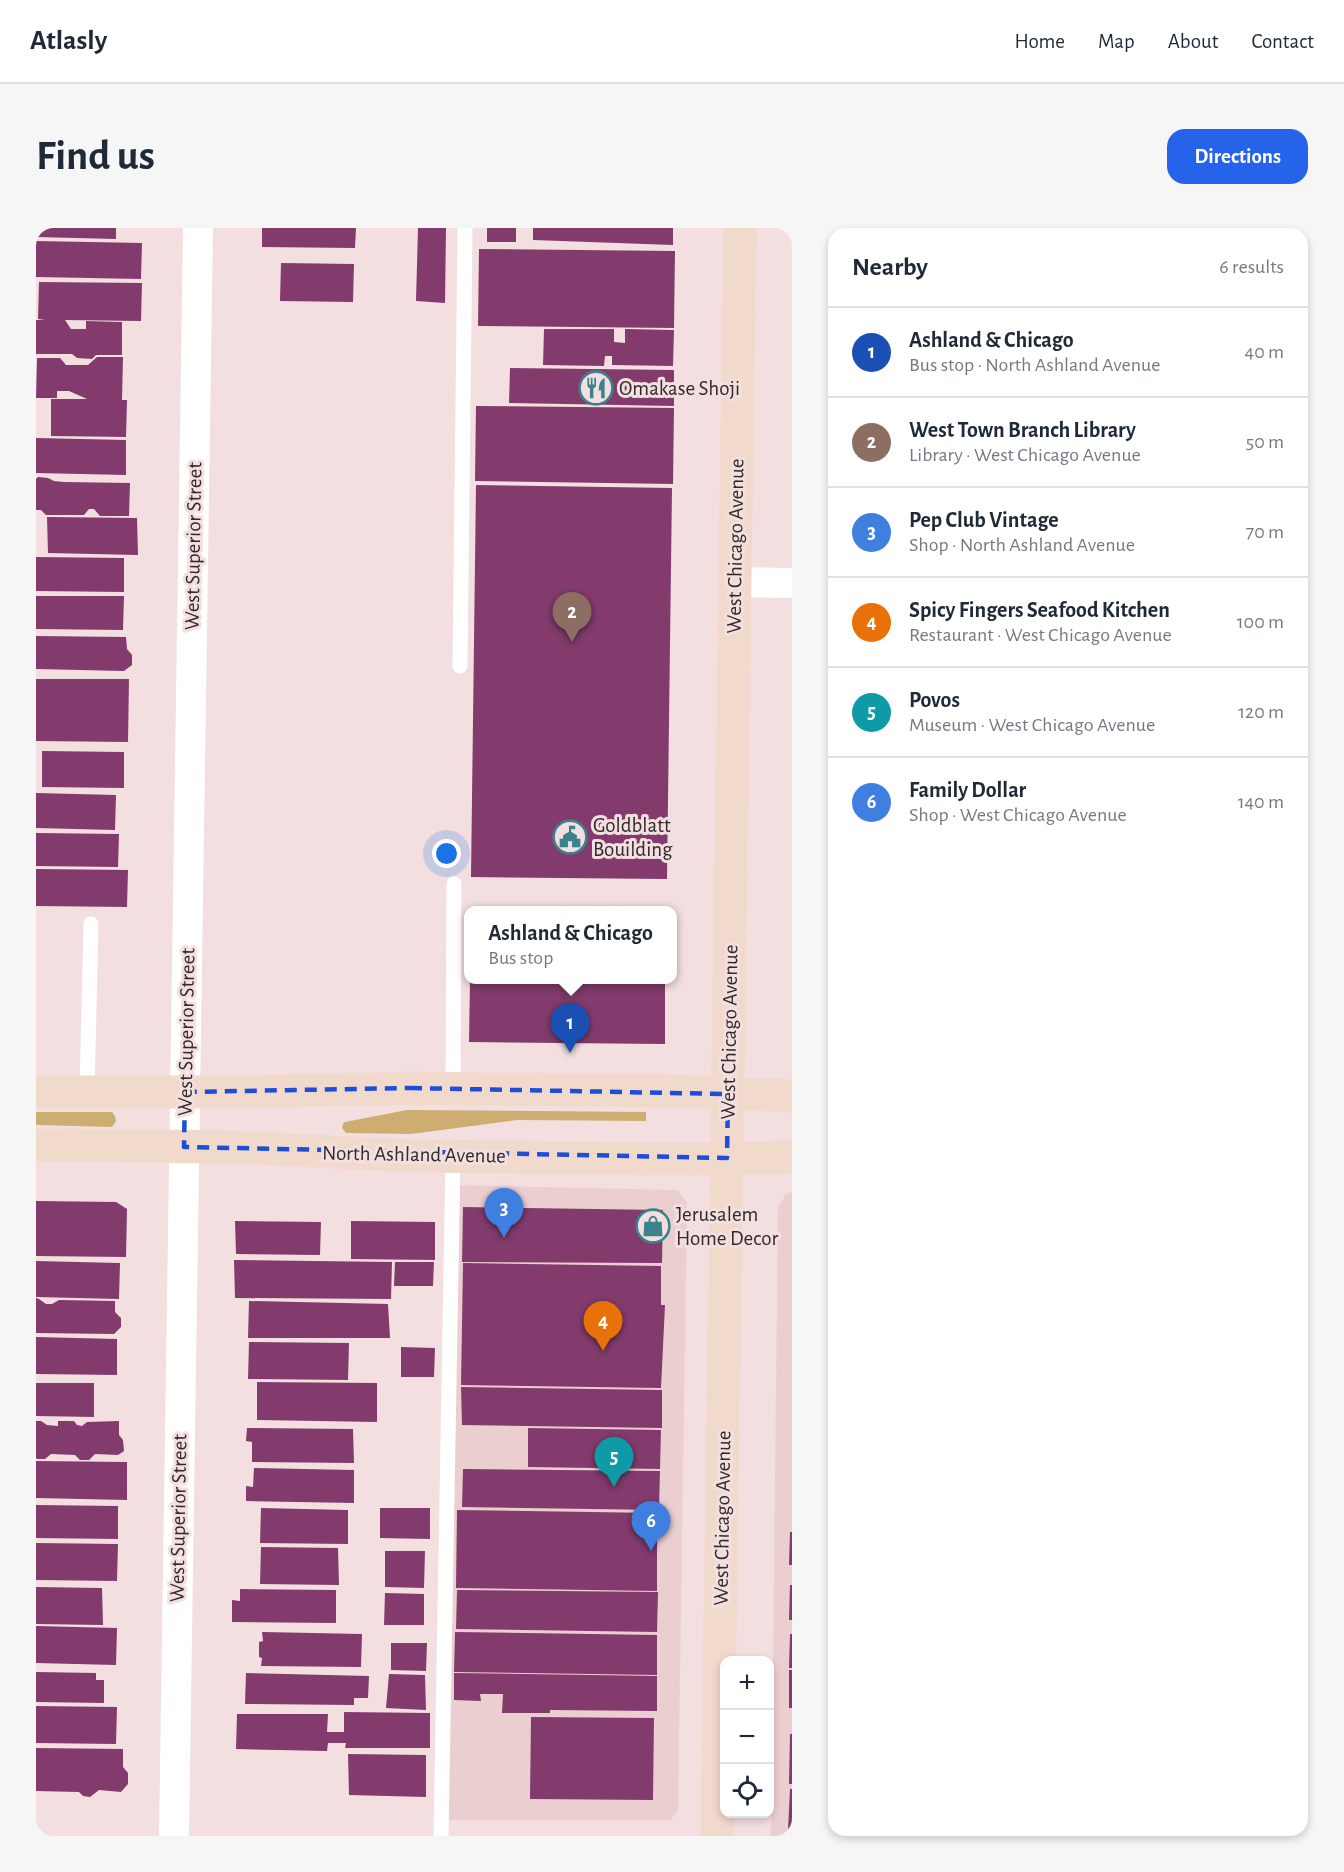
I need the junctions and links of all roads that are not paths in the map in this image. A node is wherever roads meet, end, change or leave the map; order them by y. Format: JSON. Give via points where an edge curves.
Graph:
{"nodes":[{"id":1,"x":198,"y":228,"type":"edge"},
{"id":2,"x":465,"y":228,"type":"edge"},
{"id":3,"x":740,"y":228,"type":"edge"},
{"id":4,"x":735,"y":582,"type":"junction"},
{"id":5,"x":792,"y":583,"type":"edge"},
{"id":6,"x":460,"y":666,"type":"dead end"},
{"id":7,"x":454,"y":884,"type":"dead end"},
{"id":8,"x":91,"y":924,"type":"dead end"},
{"id":9,"x":453,"y":1089,"type":"junction"},
{"id":10,"x":36,"y":1092,"type":"edge"},
{"id":11,"x":87,"y":1092,"type":"junction"},
{"id":12,"x":185,"y":1092,"type":"junction"},
{"id":13,"x":728,"y":1094,"type":"junction"},
{"id":14,"x":792,"y":1096,"type":"edge"},
{"id":15,"x":36,"y":1145,"type":"edge"},
{"id":16,"x":184,"y":1147,"type":"junction"},
{"id":17,"x":453,"y":1156,"type":"junction"},
{"id":18,"x":792,"y":1157,"type":"edge"},
{"id":19,"x":727,"y":1158,"type":"junction"},
{"id":20,"x":174,"y":1836,"type":"edge"},
{"id":21,"x":441,"y":1836,"type":"edge"},
{"id":22,"x":717,"y":1836,"type":"edge"}],
"edges":[{"from":1,"to":12,"type":"street","name":"West Superior Street"},
{"from":2,"to":6,"type":"lane"},
{"from":3,"to":4,"type":"main road","name":"West Chicago Avenue"},
{"from":4,"to":5,"type":"street"},
{"from":4,"to":13,"type":"main road","name":"West Chicago Avenue"},
{"from":7,"to":9,"type":"lane"},
{"from":8,"to":11,"type":"lane"},
{"from":9,"to":12,"type":"main road"},
{"from":9,"to":13,"type":"main road"},
{"from":10,"to":11,"type":"main road"},
{"from":11,"to":12,"type":"main road"},
{"from":12,"to":16,"type":"street","name":"West Superior Street"},
{"from":13,"to":14,"type":"main road"},
{"from":13,"to":19,"type":"main road","name":"West Chicago Avenue"},
{"from":15,"to":16,"type":"main road","name":"North Ashland Avenue"},
{"from":16,"to":17,"type":"main road","name":"North Ashland Avenue"},
{"from":16,"to":20,"type":"street","name":"West Superior Street"},
{"from":17,"to":19,"type":"main road","name":"North Ashland Avenue"},
{"from":17,"to":21,"type":"lane"},
{"from":18,"to":19,"type":"main road","name":"North Ashland Avenue"},
{"from":19,"to":22,"type":"main road","name":"West Chicago Avenue"}]}
